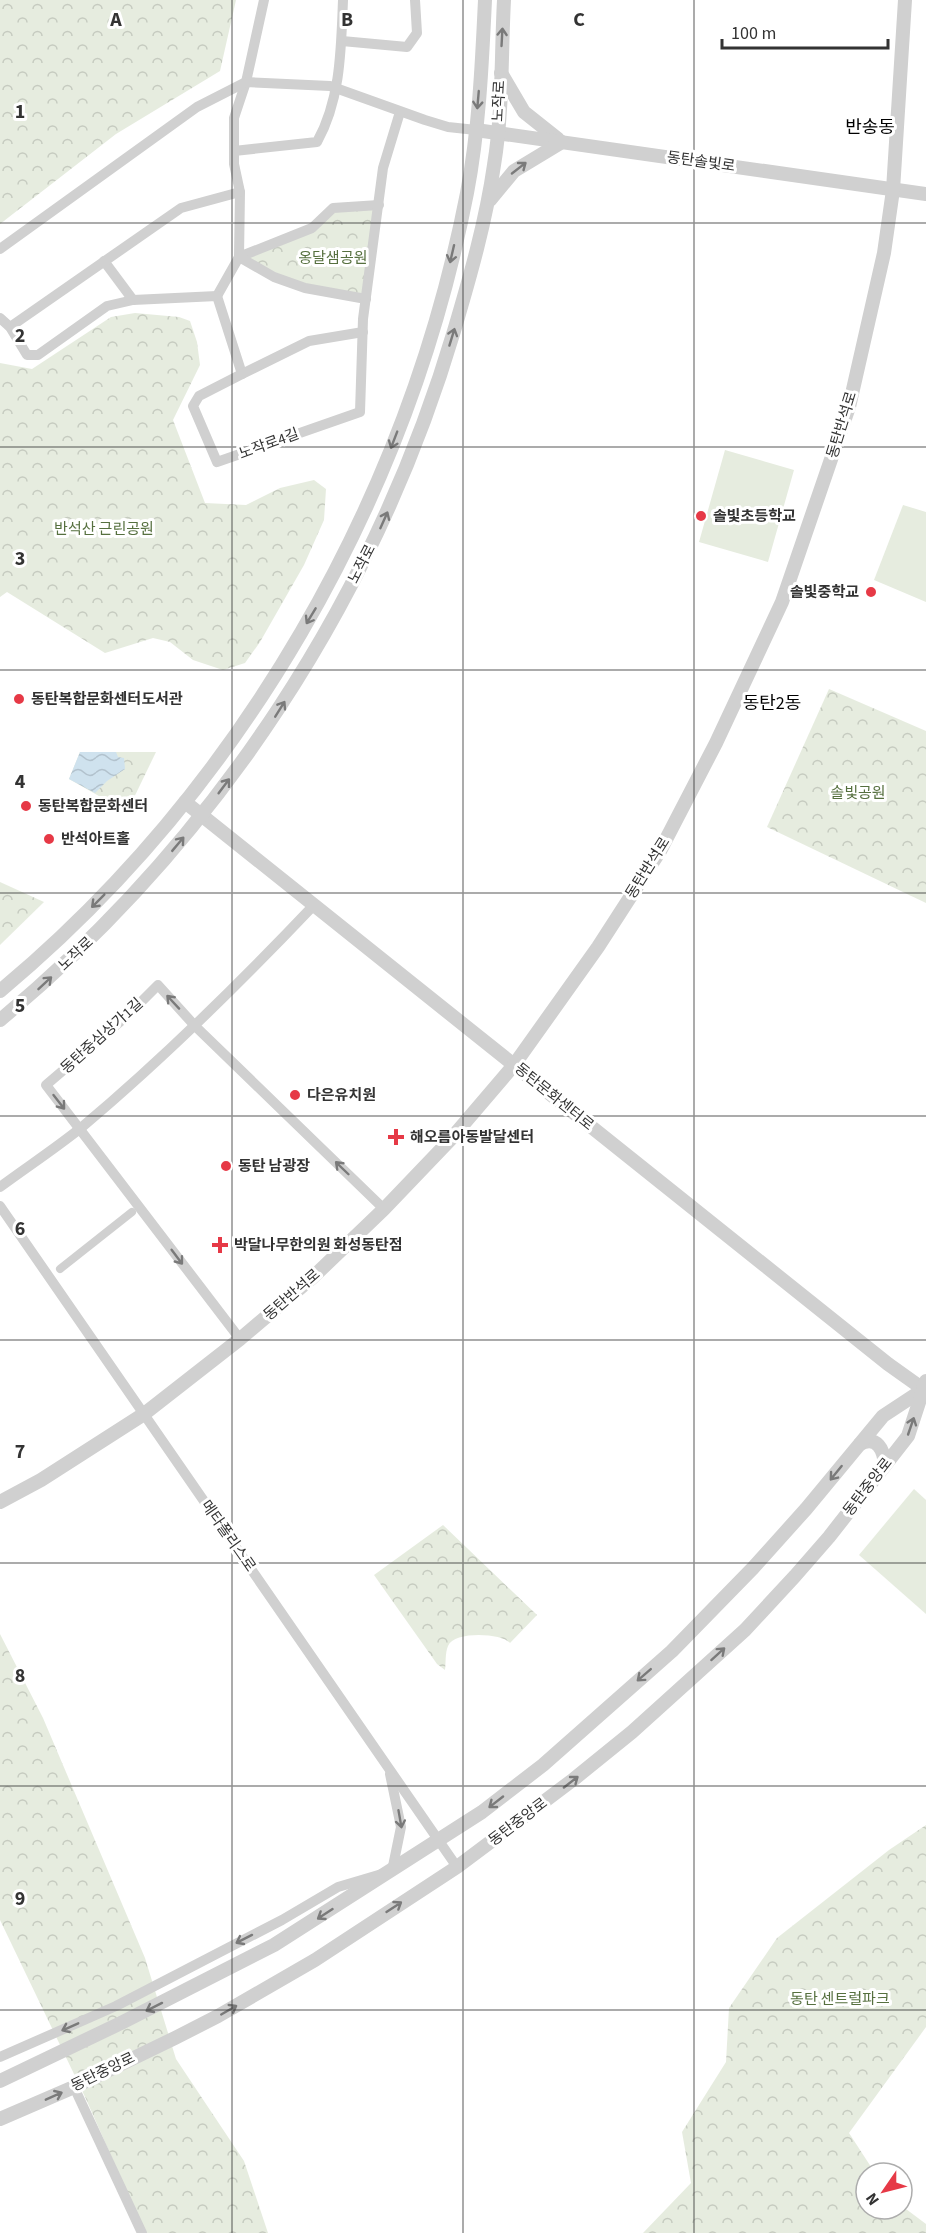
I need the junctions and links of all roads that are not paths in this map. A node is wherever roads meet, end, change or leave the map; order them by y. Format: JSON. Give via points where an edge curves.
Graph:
{"nodes":[{"id":1,"x":264,"y":0,"type":"edge"},
{"id":2,"x":343,"y":0,"type":"edge"},
{"id":3,"x":415,"y":0,"type":"edge"},
{"id":4,"x":485,"y":0,"type":"edge"},
{"id":5,"x":504,"y":0,"type":"edge"},
{"id":6,"x":905,"y":0,"type":"edge"},
{"id":7,"x":342,"y":41,"type":"junction"},
{"id":8,"x":481,"y":70,"type":"junction"},
{"id":9,"x":500,"y":73,"type":"junction"},
{"id":10,"x":246,"y":82,"type":"junction"},
{"id":11,"x":337,"y":89,"type":"junction"},
{"id":12,"x":400,"y":112,"type":"junction"},
{"id":13,"x":476,"y":130,"type":"junction"},
{"id":14,"x":497,"y":133,"type":"junction"},
{"id":15,"x":562,"y":142,"type":"junction"},
{"id":16,"x":234,"y":151,"type":"junction"},
{"id":17,"x":893,"y":190,"type":"junction"},
{"id":18,"x":240,"y":192,"type":"junction"},
{"id":19,"x":926,"y":194,"type":"edge"},
{"id":20,"x":466,"y":197,"type":"junction"},
{"id":21,"x":379,"y":205,"type":"junction"},
{"id":22,"x":486,"y":205,"type":"junction"},
{"id":23,"x":0,"y":249,"type":"edge"},
{"id":24,"x":239,"y":257,"type":"junction"},
{"id":25,"x":104,"y":261,"type":"junction"},
{"id":26,"x":217,"y":296,"type":"junction"},
{"id":27,"x":366,"y":299,"type":"junction"},
{"id":28,"x":133,"y":300,"type":"junction"},
{"id":29,"x":0,"y":318,"type":"edge"},
{"id":30,"x":10,"y":327,"type":"junction"},
{"id":31,"x":363,"y":332,"type":"junction"},
{"id":32,"x":242,"y":374,"type":"junction"},
{"id":33,"x":230,"y":744,"type":"junction"},
{"id":34,"x":247,"y":757,"type":"junction"},
{"id":35,"x":185,"y":802,"type":"junction"},
{"id":36,"x":202,"y":816,"type":"junction"},
{"id":37,"x":138,"y":858,"type":"junction"},
{"id":38,"x":154,"y":873,"type":"junction"},
{"id":39,"x":314,"y":905,"type":"junction"},
{"id":40,"x":0,"y":991,"type":"edge"},
{"id":41,"x":0,"y":1020,"type":"edge"},
{"id":42,"x":195,"y":1026,"type":"junction"},
{"id":43,"x":514,"y":1065,"type":"junction"},
{"id":44,"x":80,"y":1128,"type":"junction"},
{"id":45,"x":0,"y":1187,"type":"edge"},
{"id":46,"x":0,"y":1206,"type":"edge"},
{"id":47,"x":384,"y":1209,"type":"junction"},
{"id":48,"x":132,"y":1212,"type":"dead end"},
{"id":49,"x":60,"y":1269,"type":"dead end"},
{"id":50,"x":240,"y":1339,"type":"junction"},
{"id":51,"x":925,"y":1389,"type":"edge"},
{"id":52,"x":144,"y":1414,"type":"junction"},
{"id":53,"x":860,"y":1443,"type":"junction"},
{"id":54,"x":885,"y":1465,"type":"junction"},
{"id":55,"x":0,"y":1502,"type":"edge"},
{"id":56,"x":388,"y":1768,"type":"junction"},
{"id":57,"x":439,"y":1841,"type":"junction"},
{"id":58,"x":457,"y":1867,"type":"junction"},
{"id":59,"x":392,"y":1871,"type":"junction"},
{"id":60,"x":0,"y":2057,"type":"edge"},
{"id":61,"x":0,"y":2081,"type":"edge"},
{"id":62,"x":74,"y":2086,"type":"junction"},
{"id":63,"x":0,"y":2119,"type":"edge"},
{"id":64,"x":142,"y":2233,"type":"edge"}],
"edges":[{"from":1,"to":10,"type":"street"},
{"from":2,"to":7,"type":"street"},
{"from":3,"to":7,"type":"street","via":[[417,33],[407,46]]},
{"from":4,"to":8,"type":"street","name":"노작로"},
{"from":9,"to":5,"type":"street","name":"노작로","one_way":true},
{"from":6,"to":17,"type":"street","name":"동탄반석로"},
{"from":7,"to":11,"type":"street"},
{"from":8,"to":9,"type":"street","via":[[490,83],[497,81]]},
{"from":8,"to":13,"type":"street","name":"노작로","one_way":true},
{"from":9,"to":14,"type":"street","name":"노작로"},
{"from":9,"to":15,"type":"street","via":[[524,112]]},
{"from":10,"to":11,"type":"street"},
{"from":10,"to":16,"type":"street","via":[[234,118]]},
{"from":10,"to":23,"type":"street","via":[[197,107]]},
{"from":11,"to":12,"type":"street"},
{"from":11,"to":16,"type":"street","via":[[327,125],[317,142]]},
{"from":12,"to":13,"type":"street","via":[[448,127]]},
{"from":12,"to":21,"type":"street","name":"노작로4길","via":[[383,168]]},
{"from":13,"to":14,"type":"street","name":"동탄솔빛로"},
{"from":13,"to":20,"type":"street","name":"노작로"},
{"from":14,"to":15,"type":"street","name":"동탄솔빛로"},
{"from":14,"to":22,"type":"street","name":"노작로"},
{"from":15,"to":17,"type":"street","name":"동탄솔빛로"},
{"from":22,"to":15,"type":"street","one_way":true,"via":[[514,171]]},
{"from":16,"to":18,"type":"street"},
{"from":17,"to":19,"type":"street","name":"동탄솔빛로"},
{"from":17,"to":43,"type":"street","name":"동탄반석로","via":[[884,253],[849,408],[782,602],[660,851],[592,956]]},
{"from":18,"to":24,"type":"street"},
{"from":18,"to":25,"type":"street","via":[[181,208]]},
{"from":20,"to":22,"type":"street","via":[[478,192]]},
{"from":20,"to":33,"type":"street","name":"노작로","one_way":true,"via":[[424,355],[373,492],[314,611]]},
{"from":21,"to":24,"type":"street","via":[[333,208],[312,228]]},
{"from":21,"to":27,"type":"street","name":"노작로4길"},
{"from":34,"to":22,"type":"street","name":"노작로","one_way":true,"via":[[320,643],[397,491],[442,372]]},
{"from":24,"to":26,"type":"street"},
{"from":24,"to":27,"type":"street","via":[[305,288]]},
{"from":25,"to":28,"type":"street"},
{"from":25,"to":30,"type":"street"},
{"from":26,"to":28,"type":"street"},
{"from":26,"to":32,"type":"street"},
{"from":27,"to":31,"type":"street","name":"노작로4길"},
{"from":28,"to":30,"type":"street","via":[[107,306],[38,355],[27,356]]},
{"from":29,"to":30,"type":"street"},
{"from":31,"to":32,"type":"street","name":"노작로4길","via":[[309,341]]},
{"from":31,"to":32,"type":"street","name":"노작로4길","via":[[360,412],[217,462],[193,406],[200,396]]},
{"from":33,"to":34,"type":"street","via":[[234,756]]},
{"from":33,"to":35,"type":"street","name":"노작로"},
{"from":36,"to":34,"type":"street","name":"노작로","one_way":true},
{"from":35,"to":36,"type":"street","name":"동탄문화센터로"},
{"from":35,"to":37,"type":"street","name":"노작로"},
{"from":38,"to":36,"type":"street","name":"노작로","one_way":true},
{"from":36,"to":39,"type":"street","name":"동탄문화센터로"},
{"from":37,"to":38,"type":"street","via":[[149,860]]},
{"from":37,"to":40,"type":"street","name":"노작로","one_way":true,"via":[[62,936]]},
{"from":41,"to":38,"type":"street","name":"노작로","one_way":true,"via":[[94,936]]},
{"from":39,"to":42,"type":"street"},
{"from":39,"to":43,"type":"street","name":"동탄문화센터로"},
{"from":42,"to":44,"type":"street"},
{"from":42,"to":44,"type":"street","name":"동탄중심상가1길","one_way":true,"via":[[158,985],[46,1085]]},
{"from":47,"to":42,"type":"street","name":"동탄중심상가1길","one_way":true},
{"from":43,"to":47,"type":"street","name":"동탄반석로"},
{"from":43,"to":51,"type":"street","name":"동탄문화센터로"},
{"from":44,"to":45,"type":"street"},
{"from":44,"to":50,"type":"street","name":"동탄중심상가1길","one_way":true},
{"from":46,"to":52,"type":"street","name":"메타폴리스로"},
{"from":47,"to":50,"type":"street","name":"동탄반석로"},
{"from":48,"to":49,"type":"street"},
{"from":50,"to":52,"type":"street","name":"동탄반석로"},
{"from":51,"to":53,"type":"street","name":"동탄중앙로","via":[[883,1416]]},
{"from":54,"to":51,"type":"street","name":"동탄중앙로","one_way":true,"via":[[908,1436]]},
{"from":52,"to":55,"type":"street","name":"동탄반석로"},
{"from":52,"to":56,"type":"street","name":"메타폴리스로"},
{"from":53,"to":54,"type":"street","via":[[874,1441],[880,1446]]},
{"from":53,"to":57,"type":"street","name":"동탄중앙로","one_way":true,"via":[[753,1568],[672,1651],[543,1765]]},
{"from":58,"to":54,"type":"street","name":"동탄중앙로","one_way":true,"via":[[632,1732],[745,1630],[829,1537]]},
{"from":56,"to":57,"type":"street","name":"메타폴리스로"},
{"from":56,"to":59,"type":"street","one_way":true,"via":[[401,1827]]},
{"from":57,"to":58,"type":"street","name":"메타폴리스로"},
{"from":57,"to":59,"type":"street","name":"동탄중앙로"},
{"from":62,"to":58,"type":"street","name":"동탄중앙로","one_way":true,"via":[[267,1988]]},
{"from":59,"to":60,"type":"street","name":"동탄중앙로","one_way":true,"via":[[338,1887],[116,2006]]},
{"from":59,"to":61,"type":"street","name":"동탄중앙로","one_way":true,"via":[[274,1945]]},
{"from":63,"to":62,"type":"street","name":"동탄중앙로","one_way":true},
{"from":62,"to":64,"type":"street"}]}
